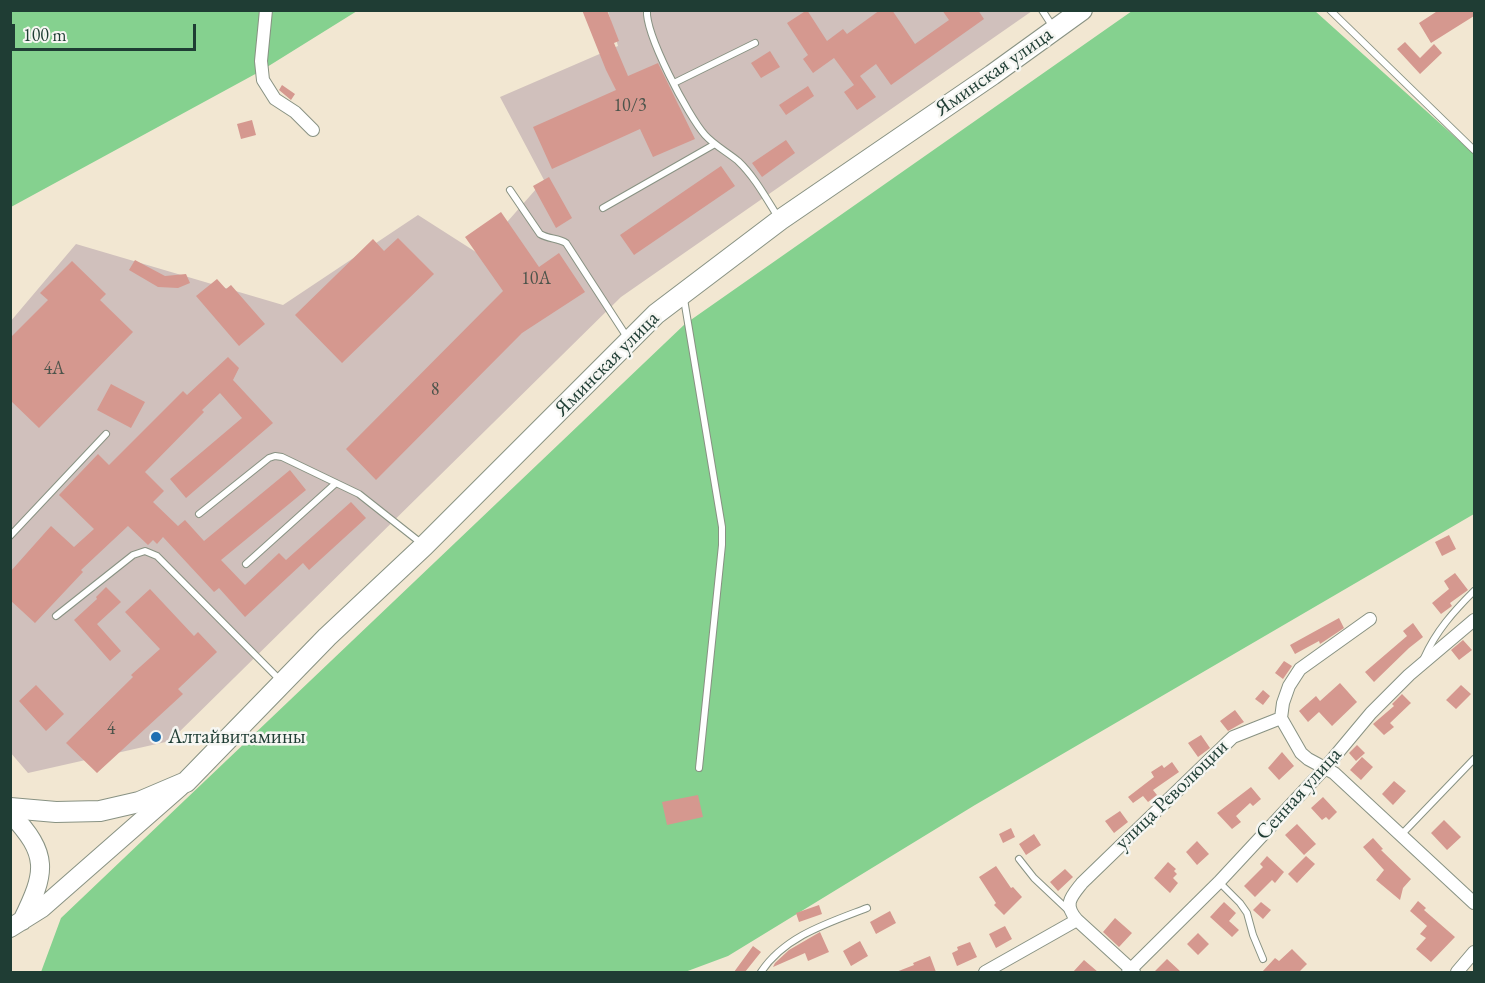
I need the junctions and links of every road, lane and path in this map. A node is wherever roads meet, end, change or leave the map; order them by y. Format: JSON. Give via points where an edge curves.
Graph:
{"nodes":[{"id":1,"x":266,"y":10,"type":"edge"},
{"id":2,"x":647,"y":10,"type":"edge"},
{"id":3,"x":1042,"y":10,"type":"edge"},
{"id":4,"x":1082,"y":10,"type":"edge"},
{"id":5,"x":1330,"y":10,"type":"edge"},
{"id":6,"x":1055,"y":30,"type":"junction"},
{"id":7,"x":755,"y":43,"type":"dead end"},
{"id":8,"x":674,"y":83,"type":"junction"},
{"id":9,"x":313,"y":130,"type":"dead end"},
{"id":10,"x":715,"y":144,"type":"junction"},
{"id":11,"x":1474,"y":150,"type":"edge"},
{"id":12,"x":510,"y":190,"type":"dead end"},
{"id":13,"x":603,"y":208,"type":"dead end"},
{"id":14,"x":780,"y":220,"type":"junction"},
{"id":15,"x":682,"y":293,"type":"junction"},
{"id":16,"x":629,"y":340,"type":"junction"},
{"id":17,"x":106,"y":434,"type":"dead end"},
{"id":18,"x":336,"y":483,"type":"junction"},
{"id":19,"x":199,"y":514,"type":"dead end"},
{"id":20,"x":10,"y":536,"type":"edge"},
{"id":21,"x":424,"y":546,"type":"junction"},
{"id":22,"x":246,"y":564,"type":"dead end"},
{"id":23,"x":1474,"y":591,"type":"edge"},
{"id":24,"x":56,"y":616,"type":"dead end"},
{"id":25,"x":1370,"y":619,"type":"dead end"},
{"id":26,"x":1474,"y":620,"type":"edge"},
{"id":27,"x":1422,"y":664,"type":"junction"},
{"id":28,"x":283,"y":682,"type":"junction"},
{"id":29,"x":1281,"y":718,"type":"junction"},
{"id":30,"x":1474,"y":759,"type":"edge"},
{"id":31,"x":699,"y":768,"type":"dead end"},
{"id":32,"x":1325,"y":768,"type":"junction"},
{"id":33,"x":186,"y":782,"type":"junction"},
{"id":34,"x":10,"y":808,"type":"edge"},
{"id":35,"x":10,"y":813,"type":"edge"},
{"id":36,"x":1402,"y":834,"type":"junction"},
{"id":37,"x":1019,"y":859,"type":"dead end"},
{"id":38,"x":1219,"y":882,"type":"junction"},
{"id":39,"x":1474,"y":903,"type":"edge"},
{"id":40,"x":867,"y":908,"type":"dead end"},
{"id":41,"x":1074,"y":917,"type":"junction"},
{"id":42,"x":16,"y":924,"type":"edge"},
{"id":43,"x":1474,"y":952,"type":"edge"},
{"id":44,"x":1263,"y":959,"type":"dead end"},
{"id":45,"x":761,"y":972,"type":"edge"},
{"id":46,"x":986,"y":972,"type":"edge"},
{"id":47,"x":1131,"y":972,"type":"edge"},
{"id":48,"x":1457,"y":972,"type":"edge"}],
"edges":[{"from":1,"to":9,"type":"street","via":[[263,80],[275,99]]},
{"from":2,"to":8,"type":"lane","via":[[648,26]]},
{"from":3,"to":6,"type":"lane"},
{"from":4,"to":6,"type":"main road","name":"Яминская улица"},
{"from":5,"to":11,"type":"lane"},
{"from":6,"to":14,"type":"main road","name":"Яминская улица"},
{"from":7,"to":8,"type":"lane"},
{"from":8,"to":10,"type":"lane","via":[[699,126]]},
{"from":10,"to":13,"type":"lane"},
{"from":10,"to":14,"type":"lane","via":[[737,160]]},
{"from":12,"to":16,"type":"lane","via":[[540,234],[566,243]]},
{"from":14,"to":15,"type":"main road","name":"Яминская улица"},
{"from":15,"to":16,"type":"main road","name":"Яминская улица"},
{"from":15,"to":31,"type":"lane","via":[[722,527]]},
{"from":16,"to":21,"type":"main road","name":"Яминская улица"},
{"from":17,"to":20,"type":"lane"},
{"from":18,"to":19,"type":"lane","via":[[275,456]]},
{"from":18,"to":21,"type":"lane","via":[[371,503]]},
{"from":18,"to":22,"type":"lane"},
{"from":21,"to":28,"type":"main road","name":"Яминская улица"},
{"from":23,"to":27,"type":"lane","via":[[1440,628]]},
{"from":24,"to":28,"type":"lane","via":[[133,555],[145,551],[157,556]]},
{"from":25,"to":29,"type":"street","via":[[1300,669],[1292,678]]},
{"from":26,"to":27,"type":"street","name":"Сенная улица"},
{"from":27,"to":32,"type":"street","name":"Сенная улица","via":[[1371,713]]},
{"from":28,"to":33,"type":"main road","name":"Яминская улица"},
{"from":29,"to":32,"type":"street","via":[[1301,753]]},
{"from":29,"to":41,"type":"street","name":"улица Революции","via":[[1233,737],[1082,883],[1069,902]]},
{"from":30,"to":36,"type":"lane"},
{"from":32,"to":36,"type":"street"},
{"from":32,"to":38,"type":"street","name":"Сенная улица"},
{"from":33,"to":34,"type":"main road","via":[[139,802],[100,811]]},
{"from":33,"to":42,"type":"main road","via":[[42,908]]},
{"from":35,"to":42,"type":"main road","via":[[38,850],[41,869],[38,889]]},
{"from":36,"to":39,"type":"street"},
{"from":37,"to":41,"type":"lane"},
{"from":38,"to":44,"type":"lane","via":[[1247,913]]},
{"from":38,"to":47,"type":"street","name":"Сенная улица"},
{"from":40,"to":45,"type":"lane","via":[[799,937]]},
{"from":41,"to":46,"type":"street"},
{"from":41,"to":47,"type":"street"},
{"from":43,"to":48,"type":"street"}]}
